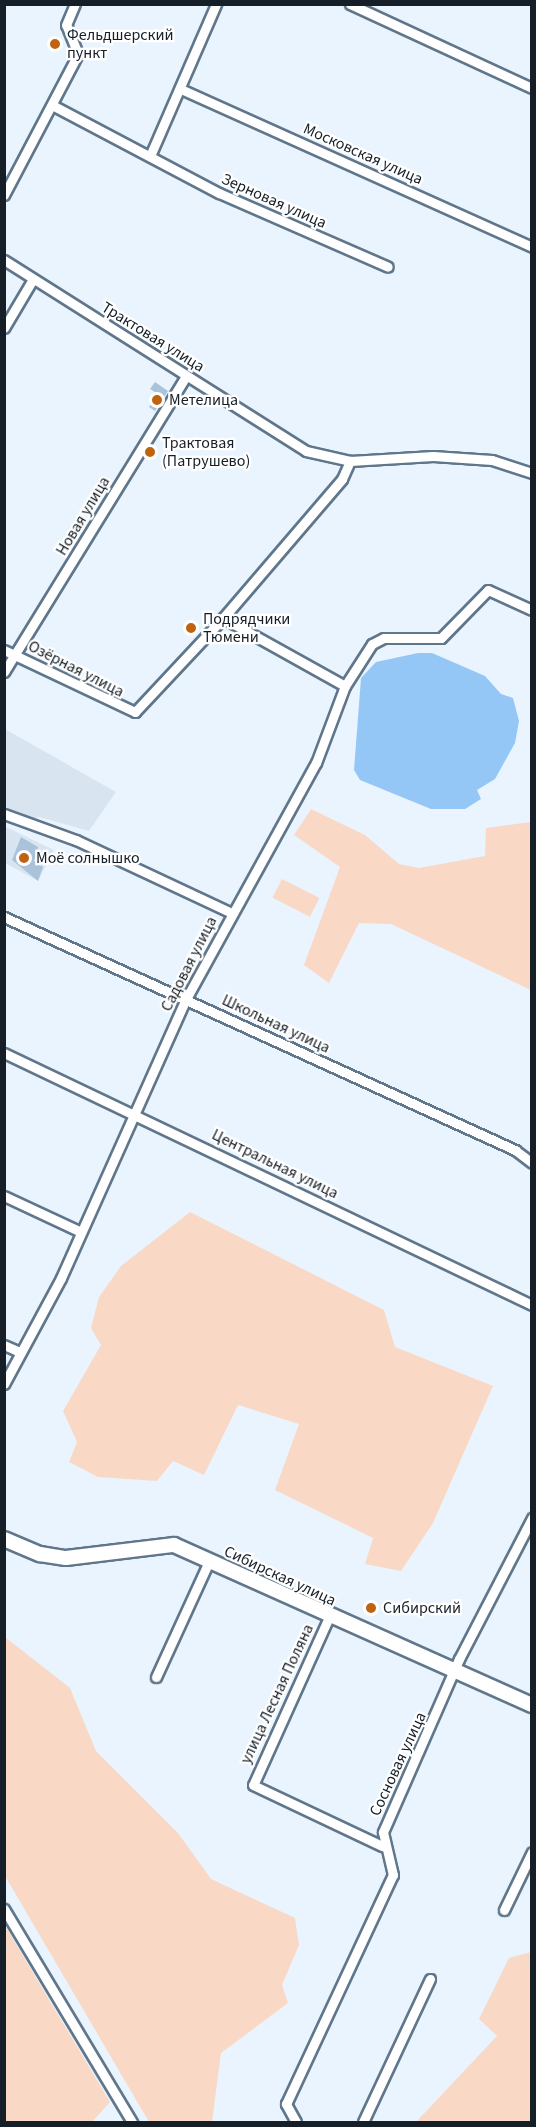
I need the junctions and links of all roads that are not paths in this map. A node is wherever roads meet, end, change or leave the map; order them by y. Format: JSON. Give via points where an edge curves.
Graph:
{"nodes":[{"id":1,"x":75,"y":4,"type":"edge"},
{"id":2,"x":216,"y":4,"type":"edge"},
{"id":3,"x":350,"y":4,"type":"edge"},
{"id":4,"x":531,"y":88,"type":"edge"},
{"id":5,"x":183,"y":90,"type":"junction"},
{"id":6,"x":52,"y":105,"type":"junction"},
{"id":7,"x":150,"y":156,"type":"junction"},
{"id":8,"x":4,"y":195,"type":"edge"},
{"id":9,"x":531,"y":247,"type":"edge"},
{"id":10,"x":4,"y":260,"type":"edge"},
{"id":11,"x":388,"y":267,"type":"dead end"},
{"id":12,"x":33,"y":279,"type":"junction"},
{"id":13,"x":4,"y":328,"type":"edge"},
{"id":14,"x":186,"y":376,"type":"junction"},
{"id":15,"x":350,"y":461,"type":"junction"},
{"id":16,"x":531,"y":473,"type":"edge"},
{"id":17,"x":531,"y":610,"type":"edge"},
{"id":18,"x":223,"y":618,"type":"junction"},
{"id":19,"x":4,"y":650,"type":"edge"},
{"id":20,"x":15,"y":655,"type":"junction"},
{"id":21,"x":4,"y":672,"type":"edge"},
{"id":22,"x":345,"y":686,"type":"junction"},
{"id":23,"x":4,"y":814,"type":"edge"},
{"id":24,"x":232,"y":914,"type":"junction"},
{"id":25,"x":4,"y":917,"type":"edge"},
{"id":26,"x":186,"y":999,"type":"junction"},
{"id":27,"x":4,"y":1053,"type":"edge"},
{"id":28,"x":135,"y":1113,"type":"junction"},
{"id":29,"x":531,"y":1163,"type":"edge"},
{"id":30,"x":4,"y":1196,"type":"edge"},
{"id":31,"x":79,"y":1231,"type":"junction"},
{"id":32,"x":531,"y":1305,"type":"edge"},
{"id":33,"x":4,"y":1345,"type":"edge"},
{"id":34,"x":20,"y":1352,"type":"junction"},
{"id":35,"x":4,"y":1384,"type":"edge"},
{"id":36,"x":531,"y":1518,"type":"edge"},
{"id":37,"x":4,"y":1539,"type":"edge"},
{"id":38,"x":209,"y":1562,"type":"junction"},
{"id":39,"x":329,"y":1617,"type":"junction"},
{"id":40,"x":455,"y":1671,"type":"junction"},
{"id":41,"x":156,"y":1677,"type":"dead end"},
{"id":42,"x":531,"y":1706,"type":"edge"},
{"id":43,"x":382,"y":1846,"type":"junction"},
{"id":44,"x":531,"y":1852,"type":"edge"},
{"id":45,"x":4,"y":1909,"type":"edge"},
{"id":46,"x":504,"y":1910,"type":"dead end"},
{"id":47,"x":430,"y":1979,"type":"dead end"},
{"id":48,"x":132,"y":2122,"type":"edge"},
{"id":49,"x":296,"y":2122,"type":"edge"},
{"id":50,"x":363,"y":2122,"type":"edge"}],
"edges":[{"from":1,"to":6,"type":"street","via":[[66,25],[78,54]]},
{"from":2,"to":5,"type":"street","via":[[193,50]]},
{"from":3,"to":4,"type":"street"},
{"from":5,"to":7,"type":"street"},
{"from":5,"to":9,"type":"street","name":"Московская улица"},
{"from":6,"to":7,"type":"street","name":"Зерновая улица"},
{"from":6,"to":8,"type":"street"},
{"from":7,"to":11,"type":"street","name":"Зерновая улица"},
{"from":10,"to":12,"type":"street","name":"Трактовая улица"},
{"from":12,"to":13,"type":"street"},
{"from":12,"to":14,"type":"street","name":"Трактовая улица"},
{"from":14,"to":15,"type":"street","name":"Трактовая улица","via":[[306,451]]},
{"from":14,"to":20,"type":"street","name":"Новая улица"},
{"from":15,"to":16,"type":"street","name":"Трактовая улица","via":[[445,456],[492,460]]},
{"from":15,"to":18,"type":"street","via":[[342,479]]},
{"from":17,"to":22,"type":"street","name":"Садовая улица","via":[[488,590],[441,638],[384,638],[372,644]]},
{"from":18,"to":20,"type":"street","name":"Озёрная улица","via":[[135,712]]},
{"from":18,"to":22,"type":"street"},
{"from":19,"to":20,"type":"street","name":"Озёрная улица"},
{"from":20,"to":21,"type":"street","name":"Новая улица"},
{"from":22,"to":24,"type":"street","name":"Садовая улица","via":[[316,762]]},
{"from":23,"to":24,"type":"street","via":[[76,840]]},
{"from":24,"to":26,"type":"street","name":"Садовая улица"},
{"from":25,"to":26,"type":"street","name":"Школьная улица"},
{"from":26,"to":28,"type":"street","name":"Садовая улица"},
{"from":26,"to":29,"type":"street","name":"Школьная улица","via":[[515,1150]]},
{"from":27,"to":28,"type":"street","name":"Центральная улица"},
{"from":28,"to":31,"type":"street","name":"Садовая улица"},
{"from":28,"to":32,"type":"street","name":"Центральная улица"},
{"from":30,"to":31,"type":"street"},
{"from":31,"to":34,"type":"street","name":"Садовая улица"},
{"from":33,"to":34,"type":"street"},
{"from":34,"to":35,"type":"street","name":"Садовая улица"},
{"from":36,"to":40,"type":"street","name":"Сосновая улица"},
{"from":37,"to":38,"type":"street","name":"Сибирская улица","via":[[39,1554],[66,1558],[174,1545]]},
{"from":38,"to":39,"type":"street","name":"Сибирская улица"},
{"from":38,"to":41,"type":"street"},
{"from":39,"to":40,"type":"street","name":"Сибирская улица"},
{"from":39,"to":43,"type":"street","name":"улица Лесная Поляна","via":[[253,1785]]},
{"from":40,"to":42,"type":"street","name":"Сибирская улица"},
{"from":40,"to":43,"type":"street","name":"Сосновая улица","via":[[382,1832]]},
{"from":43,"to":49,"type":"street","via":[[393,1875],[286,2104]]},
{"from":44,"to":46,"type":"street"},
{"from":45,"to":48,"type":"street"},
{"from":47,"to":50,"type":"street"}]}
